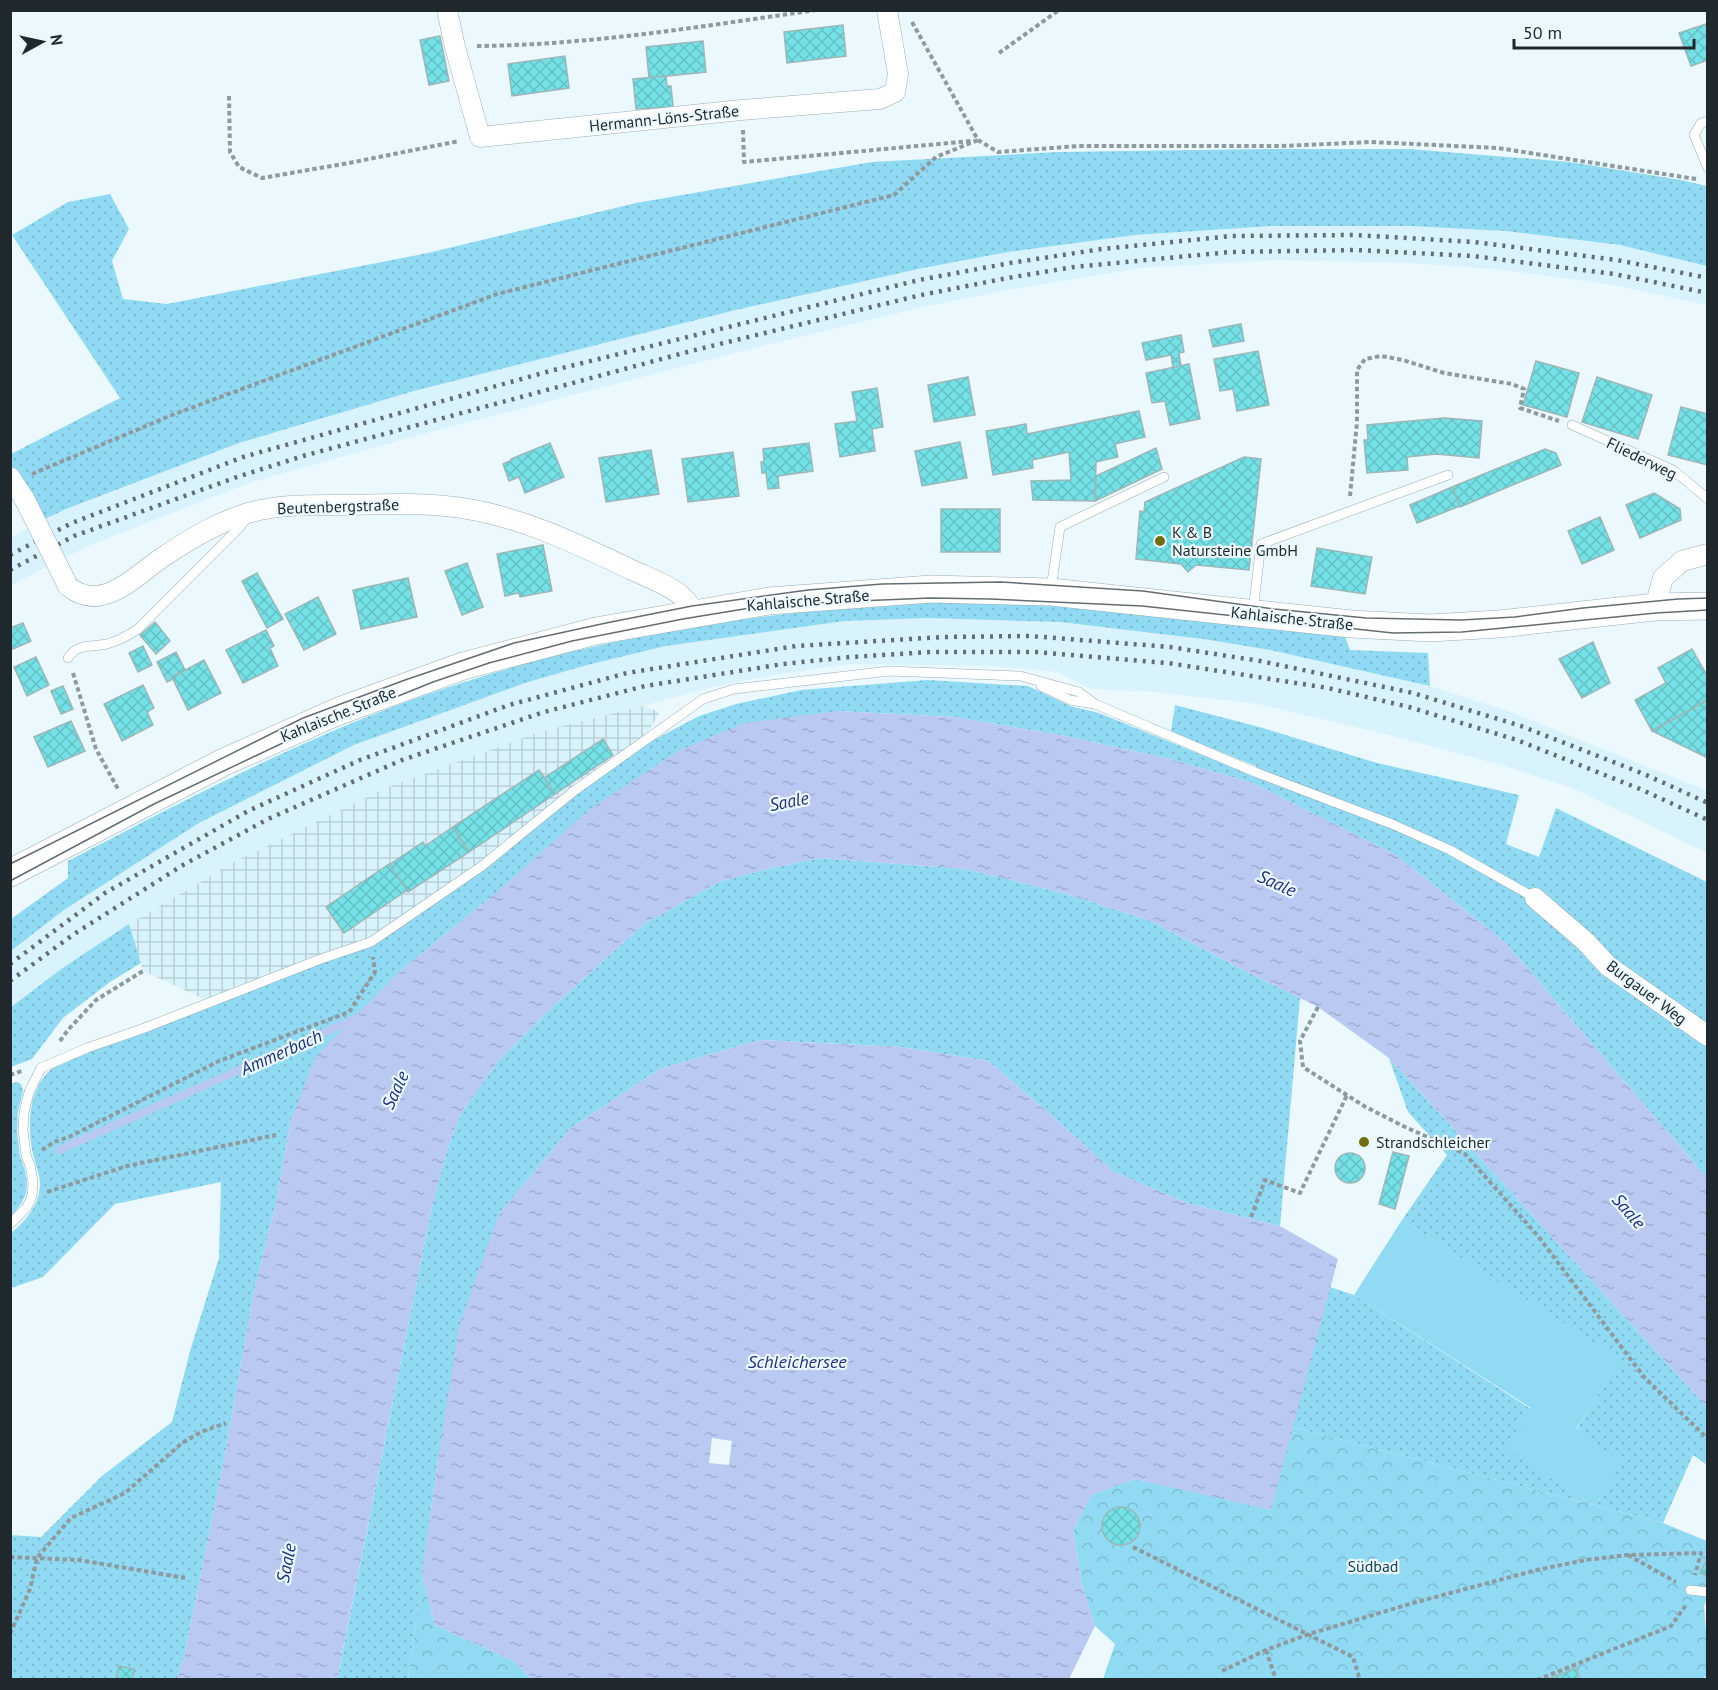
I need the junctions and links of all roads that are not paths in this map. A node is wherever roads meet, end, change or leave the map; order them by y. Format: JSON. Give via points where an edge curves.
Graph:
{"nodes":[{"id":1,"x":447,"y":10,"type":"edge"},
{"id":2,"x":887,"y":10,"type":"edge"},
{"id":3,"x":1707,"y":121,"type":"edge"},
{"id":4,"x":1707,"y":168,"type":"edge"},
{"id":5,"x":1572,"y":425,"type":"road end"},
{"id":6,"x":1448,"y":475,"type":"dead end"},
{"id":7,"x":1164,"y":477,"type":"dead end"},
{"id":8,"x":12,"y":479,"type":"edge"},
{"id":9,"x":1707,"y":499,"type":"edge"},
{"id":10,"x":251,"y":512,"type":"junction"},
{"id":11,"x":1707,"y":554,"type":"edge"},
{"id":12,"x":1051,"y":592,"type":"junction"},
{"id":13,"x":1707,"y":606,"type":"edge"},
{"id":14,"x":1655,"y":607,"type":"junction"},
{"id":15,"x":693,"y":613,"type":"junction"},
{"id":16,"x":1252,"y":614,"type":"junction"},
{"id":17,"x":68,"y":658,"type":"road end"},
{"id":18,"x":10,"y":873,"type":"edge"},
{"id":19,"x":1535,"y":898,"type":"joint"},
{"id":20,"x":1707,"y":1036,"type":"edge"},
{"id":21,"x":10,"y":1224,"type":"edge"},
{"id":22,"x":1690,"y":1590,"type":"road end"},
{"id":23,"x":1707,"y":1592,"type":"edge"}],
"edges":[{"from":1,"to":2,"type":"street","name":"Hermann-Löns-Straße","via":[[480,137],[880,99],[895,92],[898,74]]},
{"from":3,"to":4,"type":"lane","via":[[1701,123],[1695,135]]},
{"from":5,"to":9,"type":"lane","name":"Fliederweg","via":[[1673,470]]},
{"from":6,"to":16,"type":"lane","via":[[1261,544]]},
{"from":7,"to":12,"type":"lane","via":[[1060,527]]},
{"from":8,"to":10,"type":"street","name":"Beutenbergstraße","bridge":true,"via":[[68,586],[82,595],[112,592],[205,531]]},
{"from":10,"to":15,"type":"street","name":"Beutenbergstraße","via":[[283,506],[402,504],[485,513],[556,534],[610,559],[682,596]]},
{"from":10,"to":17,"type":"lane","via":[[138,629],[114,641],[79,648]]},
{"from":11,"to":14,"type":"street","via":[[1682,561],[1663,578]]},
{"from":12,"to":15,"type":"main road","name":"Kahlaische Straße","via":[[931,590],[768,601]]},
{"from":12,"to":16,"type":"main road","name":"Kahlaische Straße"},
{"from":13,"to":14,"type":"main road","name":"Kahlaische Straße"},
{"from":14,"to":16,"type":"main road","name":"Kahlaische Straße","via":[[1430,628]]},
{"from":15,"to":18,"type":"main road","name":"Kahlaische Straße","via":[[596,631],[463,666],[339,711],[224,762]]},
{"from":19,"to":20,"type":"street","name":"Burgauer Weg","via":[[1608,966]]},
{"from":19,"to":21,"type":"lane","via":[[1450,850],[1392,824],[1255,772],[1095,704],[1070,700],[1020,676],[889,671],[734,690],[703,699],[574,791],[482,866],[371,942],[41,1068],[24,1113],[32,1196]]},
{"from":22,"to":23,"type":"lane"}]}
